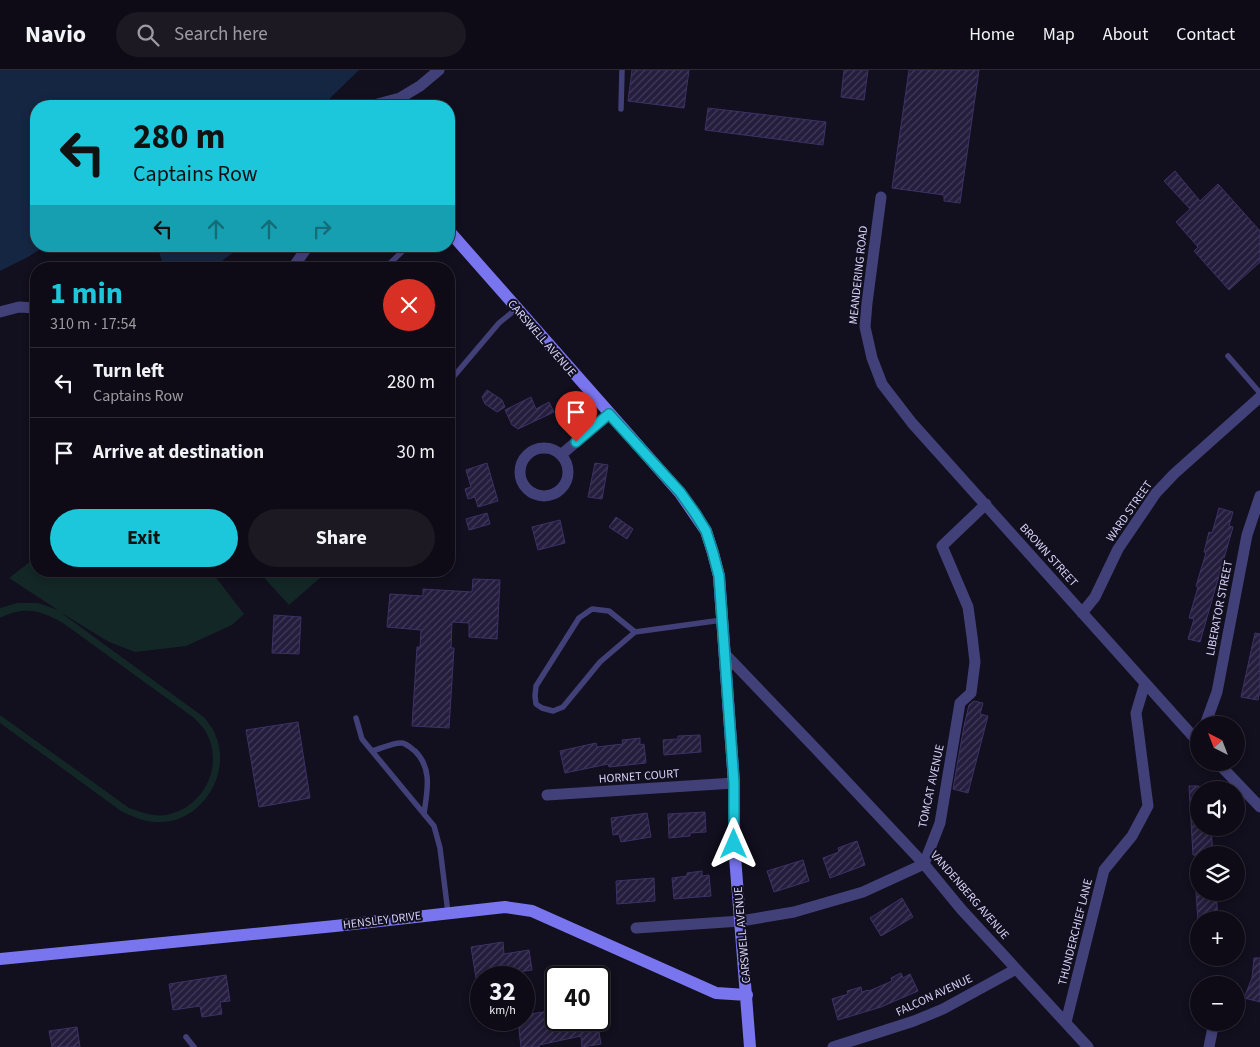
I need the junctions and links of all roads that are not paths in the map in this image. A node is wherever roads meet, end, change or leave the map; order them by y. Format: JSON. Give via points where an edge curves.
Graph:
{"nodes":[{"id":1,"x":438,"y":70,"type":"edge"},
{"id":2,"x":622,"y":70,"type":"edge"},
{"id":3,"x":392,"y":100,"type":"edge"},
{"id":4,"x":621,"y":109,"type":"dead end"},
{"id":5,"x":881,"y":196,"type":"dead end"},
{"id":6,"x":455,"y":238,"type":"edge"},
{"id":7,"x":402,"y":252,"type":"edge"},
{"id":8,"x":391,"y":262,"type":"edge"},
{"id":9,"x":30,"y":308,"type":"edge"},
{"id":10,"x":516,"y":309,"type":"junction"},
{"id":11,"x":0,"y":312,"type":"edge"},
{"id":12,"x":1228,"y":356,"type":"dead end"},
{"id":13,"x":455,"y":375,"type":"edge"},
{"id":14,"x":882,"y":384,"type":"joint"},
{"id":15,"x":1260,"y":393,"type":"edge"},
{"id":16,"x":1260,"y":397,"type":"edge"},
{"id":17,"x":609,"y":414,"type":"junction"},
{"id":18,"x":562,"y":454,"type":"junction"},
{"id":19,"x":1260,"y":496,"type":"edge"},
{"id":20,"x":986,"y":504,"type":"junction"},
{"id":21,"x":1082,"y":613,"type":"junction"},
{"id":22,"x":722,"y":620,"type":"junction"},
{"id":23,"x":635,"y":632,"type":"junction"},
{"id":24,"x":726,"y":655,"type":"junction"},
{"id":25,"x":1145,"y":684,"type":"junction"},
{"id":26,"x":1208,"y":716,"type":"edge"},
{"id":27,"x":356,"y":718,"type":"dead end"},
{"id":28,"x":1190,"y":733,"type":"edge"},
{"id":29,"x":372,"y":751,"type":"junction"},
{"id":30,"x":1226,"y":771,"type":"edge"},
{"id":31,"x":734,"y":783,"type":"junction"},
{"id":32,"x":547,"y":796,"type":"dead end"},
{"id":33,"x":1260,"y":807,"type":"edge"},
{"id":34,"x":424,"y":814,"type":"junction"},
{"id":35,"x":924,"y":864,"type":"junction"},
{"id":36,"x":448,"y":913,"type":"junction"},
{"id":37,"x":741,"y":921,"type":"junction"},
{"id":38,"x":636,"y":928,"type":"dead end"},
{"id":39,"x":0,"y":959,"type":"edge"},
{"id":40,"x":1016,"y":969,"type":"junction"},
{"id":41,"x":746,"y":995,"type":"junction"},
{"id":42,"x":1066,"y":1022,"type":"junction"},
{"id":43,"x":1212,"y":1031,"type":"edge"},
{"id":44,"x":186,"y":1037,"type":"dead end"},
{"id":45,"x":194,"y":1047,"type":"edge"},
{"id":46,"x":750,"y":1047,"type":"edge"},
{"id":47,"x":833,"y":1047,"type":"edge"},
{"id":48,"x":1088,"y":1047,"type":"edge"},
{"id":49,"x":1209,"y":1047,"type":"edge"}],
"edges":[{"from":1,"to":3,"type":"street","via":[[420,86]]},
{"from":2,"to":4,"type":"lane"},
{"from":5,"to":14,"type":"street","name":"MEANDERING ROAD","via":[[866,327],[872,358]]},
{"from":6,"to":10,"type":"street","name":"CARSWELL AVENUE"},
{"from":7,"to":8,"type":"lane"},
{"from":9,"to":11,"type":"street"},
{"from":10,"to":13,"type":"lane","via":[[499,323]]},
{"from":10,"to":17,"type":"street","name":"CARSWELL AVENUE"},
{"from":12,"to":15,"type":"lane"},
{"from":14,"to":20,"type":"street","name":"BROWN STREET","via":[[912,424]]},
{"from":16,"to":21,"type":"street","name":"WARD STREET","via":[[1156,493],[1118,549],[1096,597]]},
{"from":17,"to":18,"type":"street"},
{"from":17,"to":22,"type":"street","name":"CARSWELL AVENUE","via":[[680,492],[706,531],[719,576]]},
{"from":18,"to":18,"type":"street","via":[[544,447],[528,453],[520,467],[520,475],[528,490],[550,496],[563,487],[569,473]]},
{"from":19,"to":26,"type":"street","name":"LIBERATOR STREET","via":[[1247,535],[1217,692]]},
{"from":20,"to":21,"type":"street","name":"BROWN STREET"},
{"from":20,"to":35,"type":"street","name":"TOMCAT AVENUE","via":[[942,546],[968,607],[975,662],[971,693],[960,703],[940,823]]},
{"from":21,"to":25,"type":"street","name":"BROWN STREET"},
{"from":22,"to":23,"type":"lane"},
{"from":22,"to":24,"type":"street","name":"CARSWELL AVENUE"},
{"from":23,"to":23,"type":"lane","via":[[609,611],[592,609],[579,618],[536,686],[536,704],[553,711],[563,707],[600,662]]},
{"from":24,"to":31,"type":"street","name":"CARSWELL AVENUE"},
{"from":24,"to":35,"type":"street","name":"VANDENBERG AVENUE"},
{"from":25,"to":28,"type":"street","name":"BROWN STREET"},
{"from":25,"to":42,"type":"street","name":"THUNDERCHIEF LANE","via":[[1136,713],[1148,806],[1132,836],[1104,870]]},
{"from":27,"to":29,"type":"lane","via":[[362,739]]},
{"from":29,"to":34,"type":"lane"},
{"from":29,"to":34,"type":"lane","via":[[400,742],[420,756],[428,771]]},
{"from":30,"to":33,"type":"street"},
{"from":31,"to":32,"type":"street","name":"HORNET COURT"},
{"from":31,"to":37,"type":"street","name":"CARSWELL AVENUE","via":[[734,844]]},
{"from":34,"to":36,"type":"lane","via":[[434,826],[440,848]]},
{"from":35,"to":37,"type":"street","via":[[864,892],[833,902]]},
{"from":35,"to":40,"type":"street","name":"VANDENBERG AVENUE"},
{"from":36,"to":39,"type":"street","name":"HENSLEY DRIVE"},
{"from":36,"to":41,"type":"street","name":"HENSLEY DRIVE","via":[[505,907],[532,911],[716,993]]},
{"from":37,"to":38,"type":"street"},
{"from":37,"to":41,"type":"street","name":"CARSWELL AVENUE"},
{"from":40,"to":42,"type":"street","name":"VANDENBERG AVENUE"},
{"from":40,"to":47,"type":"street","name":"FALCON AVENUE","via":[[943,1009]]},
{"from":41,"to":46,"type":"street","name":"CARSWELL AVENUE"},
{"from":42,"to":48,"type":"street","name":"VANDENBERG AVENUE"},
{"from":43,"to":49,"type":"street"},
{"from":44,"to":45,"type":"lane"}]}
